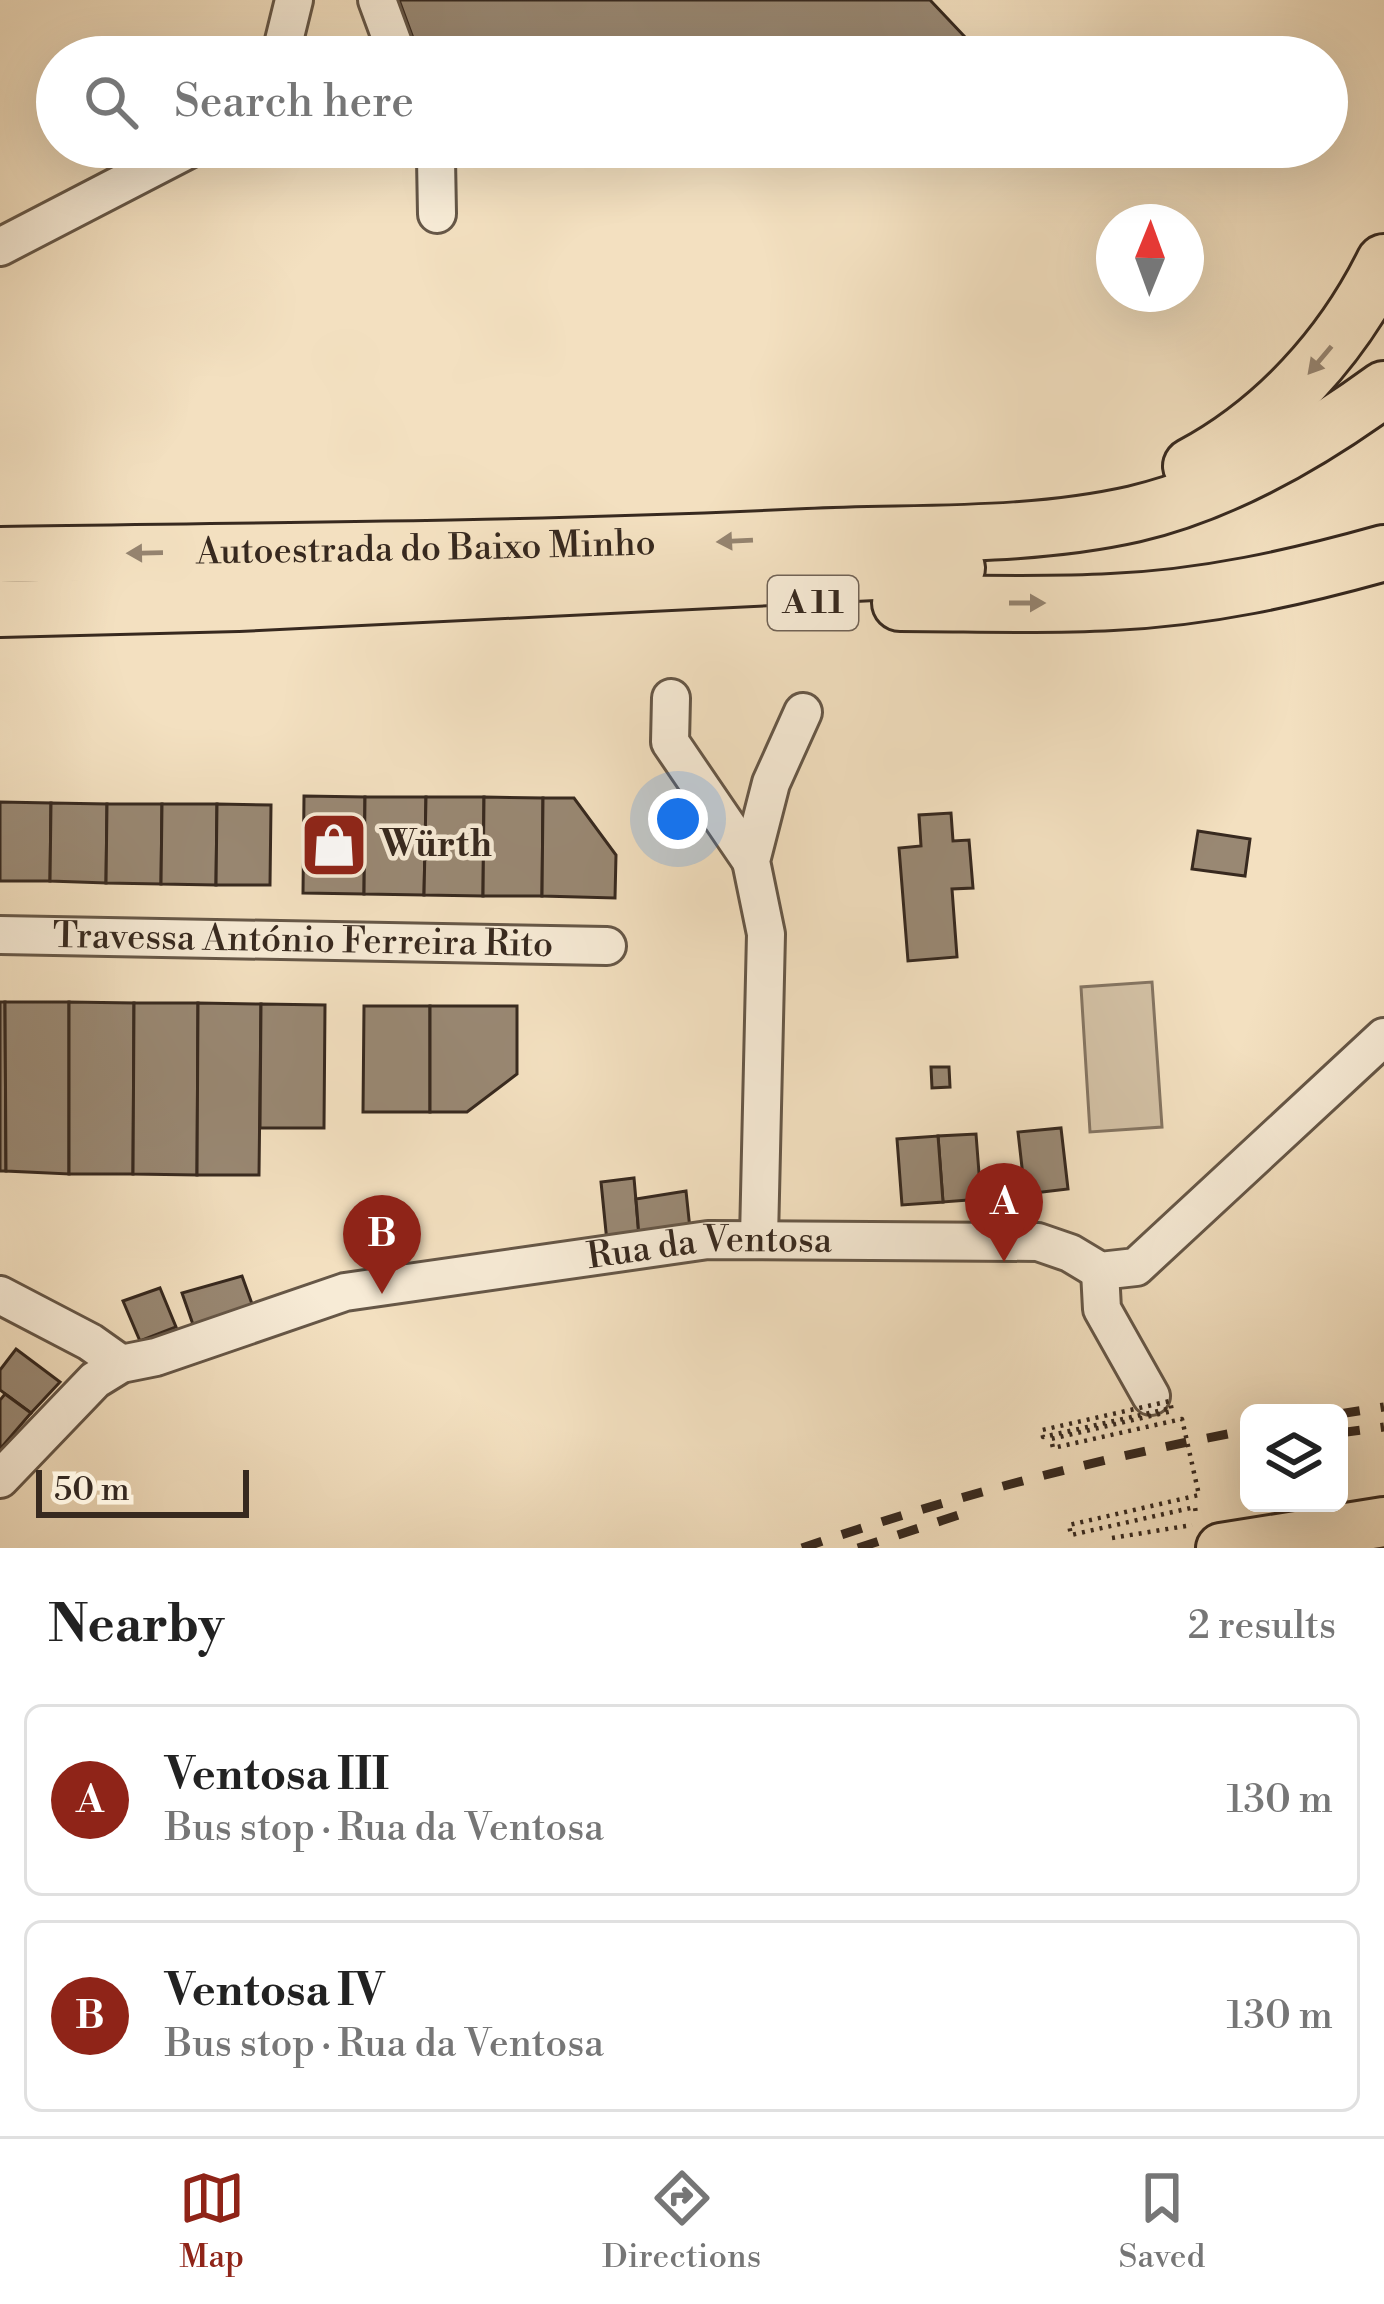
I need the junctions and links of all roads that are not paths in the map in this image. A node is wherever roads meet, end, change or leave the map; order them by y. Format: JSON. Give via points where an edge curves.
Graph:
{"nodes":[{"id":1,"x":294,"y":0,"type":"edge"},
{"id":2,"x":377,"y":0,"type":"edge"},
{"id":3,"x":285,"y":36,"type":"edge"},
{"id":4,"x":390,"y":36,"type":"edge"},
{"id":5,"x":152,"y":168,"type":"edge"},
{"id":6,"x":436,"y":168,"type":"edge"},
{"id":7,"x":437,"y":214,"type":"dead end"},
{"id":8,"x":0,"y":247,"type":"edge"},
{"id":9,"x":1384,"y":262,"type":"edge"},
{"id":10,"x":1384,"y":389,"type":"edge"},
{"id":11,"x":1384,"y":422,"type":"edge"},
{"id":12,"x":851,"y":535,"type":"junction"},
{"id":13,"x":1384,"y":554,"type":"edge"},
{"id":14,"x":0,"y":555,"type":"edge"},
{"id":15,"x":238,"y":603,"type":"junction"},
{"id":16,"x":0,"y":609,"type":"edge"},
{"id":17,"x":671,"y":698,"type":"dead end"},
{"id":18,"x":803,"y":712,"type":"dead end"},
{"id":19,"x":751,"y":861,"type":"junction"},
{"id":20,"x":0,"y":935,"type":"edge"},
{"id":21,"x":607,"y":946,"type":"dead end"},
{"id":22,"x":1384,"y":1037,"type":"edge"},
{"id":23,"x":759,"y":1238,"type":"junction"},
{"id":24,"x":1100,"y":1271,"type":"junction"},
{"id":25,"x":0,"y":1295,"type":"edge"},
{"id":26,"x":121,"y":1364,"type":"junction"},
{"id":27,"x":1159,"y":1402,"type":"road end"},
{"id":28,"x":0,"y":1479,"type":"edge"},
{"id":29,"x":1384,"y":1522,"type":"edge"},
{"id":30,"x":1205,"y":1529,"type":"edge"}],
"edges":[{"from":1,"to":3,"type":"street"},
{"from":2,"to":4,"type":"street"},
{"from":5,"to":8,"type":"street"},
{"from":6,"to":7,"type":"street"},
{"from":9,"to":12,"type":"highway","one_way":true,"via":[[1320,363],[1229,446],[1150,488],[1032,518]]},
{"from":10,"to":12,"type":"highway","number":"A 11","via":[[1218,487],[1136,514],[1031,532]]},
{"from":11,"to":15,"type":"highway","via":[[1276,488],[1152,539],[1032,562]]},
{"from":12,"to":14,"type":"highway","name":"Autoestrada do Baixo Minho","number":"A 11","one_way":true},
{"from":15,"to":13,"type":"highway","number":"A 11","one_way":true,"via":[[1113,602],[1276,581]]},
{"from":15,"to":16,"type":"highway","name":"Autoestrada do Baixo Minho","number":"A 11"},
{"from":17,"to":19,"type":"street","via":[[670,742]]},
{"from":18,"to":19,"type":"street","via":[[771,783]]},
{"from":19,"to":23,"type":"street","via":[[766,934]]},
{"from":20,"to":21,"type":"street","name":"Travessa António Ferreira Rito"},
{"from":22,"to":24,"type":"street","via":[[1136,1267]]},
{"from":23,"to":24,"type":"street","name":"Rua da Ventosa","via":[[1037,1243]]},
{"from":23,"to":26,"type":"street","name":"Rua da Ventosa","via":[[345,1292]]},
{"from":24,"to":27,"type":"street","via":[[1102,1309]]},
{"from":25,"to":26,"type":"street"},
{"from":26,"to":28,"type":"street","name":"Rua da Ventosa","via":[[95,1380]]},
{"from":29,"to":30,"type":"main road"}]}
